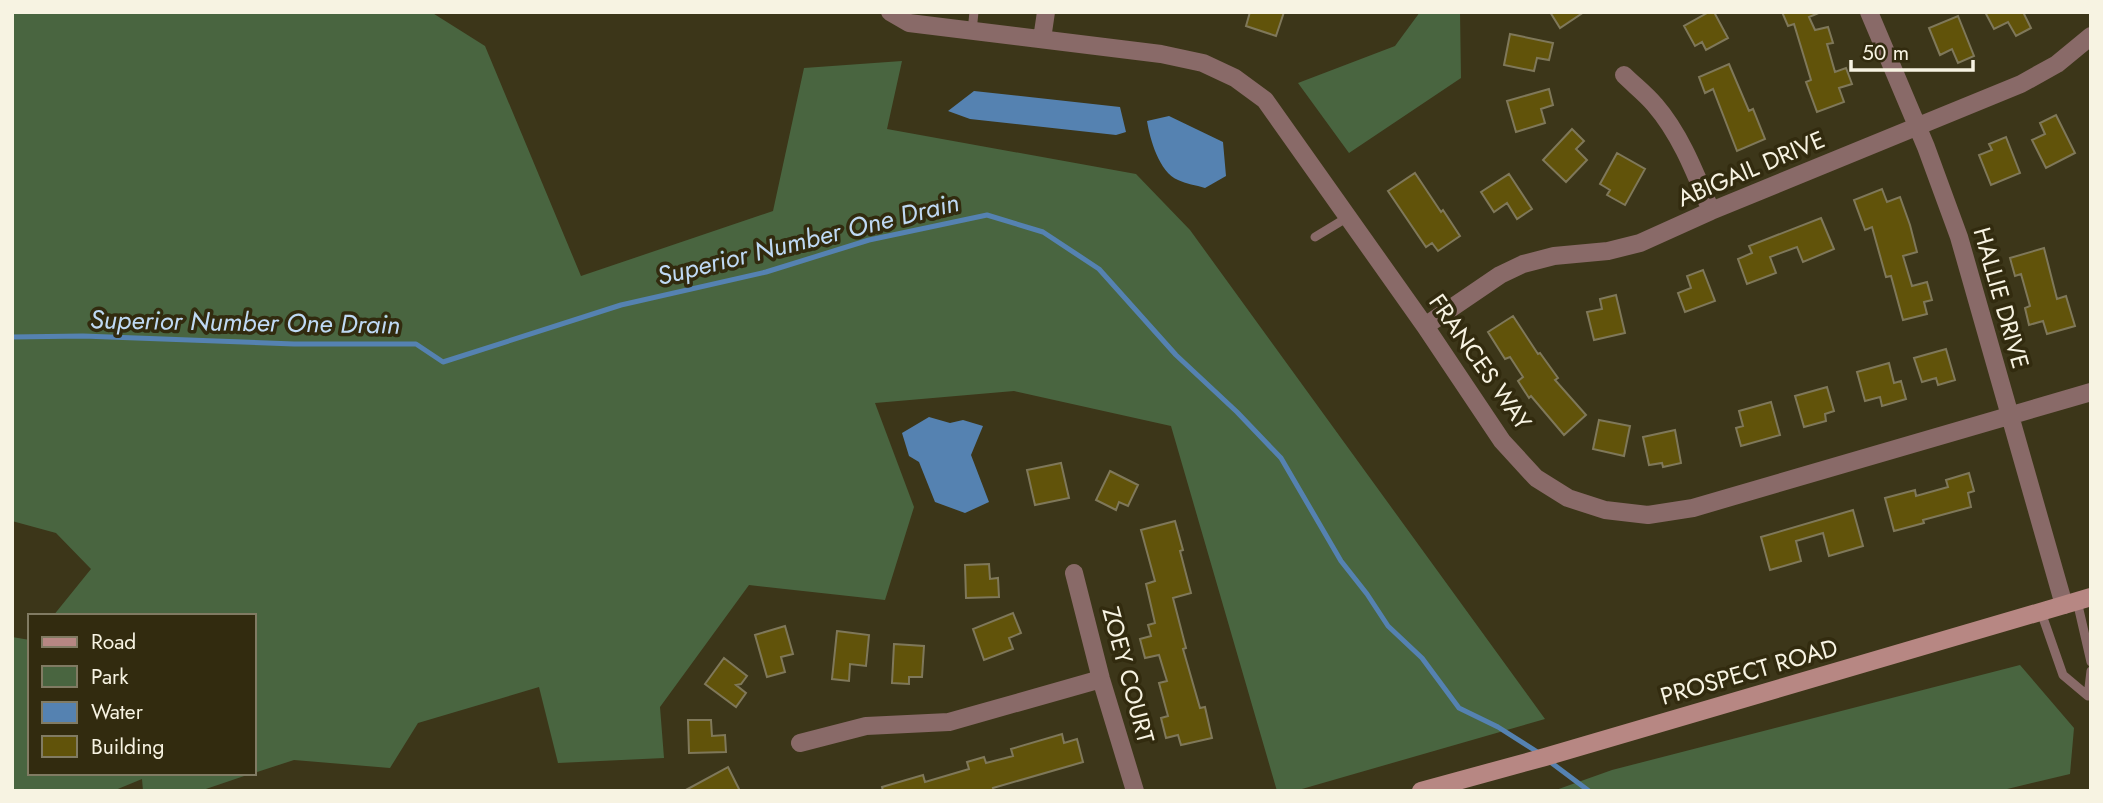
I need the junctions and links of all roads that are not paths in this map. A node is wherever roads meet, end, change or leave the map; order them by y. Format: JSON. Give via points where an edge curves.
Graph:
{"nodes":[{"id":1,"x":890,"y":12,"type":"edge"},
{"id":2,"x":974,"y":12,"type":"edge"},
{"id":3,"x":1046,"y":12,"type":"edge"},
{"id":4,"x":1869,"y":12,"type":"edge"},
{"id":5,"x":972,"y":31,"type":"junction"},
{"id":6,"x":2091,"y":36,"type":"edge"},
{"id":7,"x":1042,"y":39,"type":"junction"},
{"id":8,"x":1624,"y":75,"type":"dead end"},
{"id":9,"x":1917,"y":127,"type":"junction"},
{"id":10,"x":1711,"y":211,"type":"junction"},
{"id":11,"x":1348,"y":217,"type":"junction"},
{"id":12,"x":1315,"y":237,"type":"dead end"},
{"id":13,"x":1425,"y":326,"type":"junction"},
{"id":14,"x":2091,"y":392,"type":"edge"},
{"id":15,"x":2010,"y":416,"type":"junction"},
{"id":16,"x":1074,"y":573,"type":"dead end"},
{"id":17,"x":2077,"y":601,"type":"edge"},
{"id":18,"x":2041,"y":612,"type":"junction"},
{"id":19,"x":2091,"y":662,"type":"edge"},
{"id":20,"x":2091,"y":671,"type":"edge"},
{"id":21,"x":1101,"y":678,"type":"junction"},
{"id":22,"x":2089,"y":700,"type":"edge"},
{"id":23,"x":800,"y":743,"type":"dead end"},
{"id":24,"x":1135,"y":791,"type":"edge"},
{"id":25,"x":1421,"y":791,"type":"edge"}],
"edges":[{"from":1,"to":5,"type":"street","name":"FRANCES WAY","via":[[909,23]]},
{"from":2,"to":5,"type":"lane"},
{"from":3,"to":7,"type":"street"},
{"from":4,"to":9,"type":"street","name":"HALLIE DRIVE"},
{"from":5,"to":7,"type":"street","name":"FRANCES WAY"},
{"from":6,"to":9,"type":"street","name":"ABIGAIL DRIVE","via":[[2021,84]]},
{"from":7,"to":11,"type":"street","name":"FRANCES WAY","via":[[1161,54],[1203,63],[1235,78],[1265,100]]},
{"from":8,"to":10,"type":"street","via":[[1672,127]]},
{"from":9,"to":10,"type":"street","name":"ABIGAIL DRIVE"},
{"from":9,"to":15,"type":"street","name":"HALLIE DRIVE","via":[[1959,237]]},
{"from":10,"to":13,"type":"street","name":"ABIGAIL DRIVE","via":[[1640,243],[1523,264]]},
{"from":11,"to":12,"type":"lane"},
{"from":11,"to":13,"type":"street","name":"FRANCES WAY"},
{"from":13,"to":15,"type":"street","name":"FRANCES WAY","via":[[1502,441],[1536,478],[1569,498],[1605,510],[1648,515],[1693,508]]},
{"from":14,"to":15,"type":"street","name":"FRANCES WAY"},
{"from":15,"to":17,"type":"street","name":"HALLIE DRIVE"},
{"from":16,"to":21,"type":"street","name":"ZOEY COURT"},
{"from":17,"to":18,"type":"main road","name":"PROSPECT ROAD"},
{"from":17,"to":19,"type":"lane"},
{"from":18,"to":22,"type":"lane","via":[[2063,675]]},
{"from":18,"to":25,"type":"main road","name":"PROSPECT ROAD"},
{"from":20,"to":22,"type":"lane"},
{"from":21,"to":23,"type":"street","via":[[949,722],[866,726]]},
{"from":21,"to":24,"type":"street","name":"ZOEY COURT"}]}
